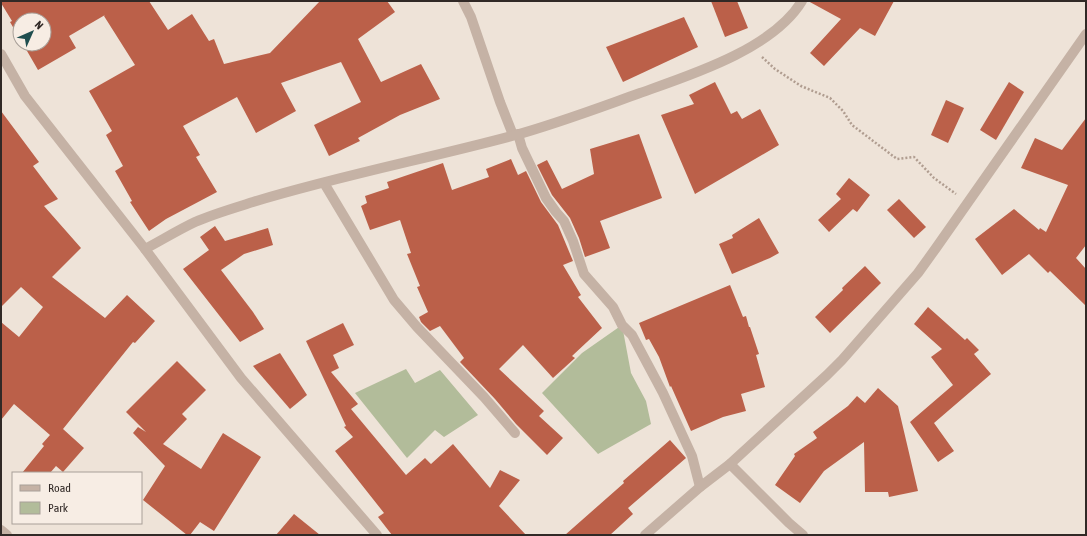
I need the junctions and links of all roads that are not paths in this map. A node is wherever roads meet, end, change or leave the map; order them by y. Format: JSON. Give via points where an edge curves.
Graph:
{"nodes":[{"id":1,"x":463,"y":1,"type":"edge"},
{"id":2,"x":802,"y":1,"type":"edge"},
{"id":3,"x":1086,"y":34,"type":"edge"},
{"id":4,"x":1,"y":54,"type":"edge"},
{"id":5,"x":516,"y":135,"type":"junction"},
{"id":6,"x":324,"y":183,"type":"junction"},
{"id":7,"x":145,"y":249,"type":"junction"},
{"id":8,"x":515,"y":433,"type":"dead end"},
{"id":9,"x":730,"y":464,"type":"junction"},
{"id":10,"x":700,"y":487,"type":"junction"},
{"id":11,"x":1,"y":530,"type":"edge"},
{"id":12,"x":7,"y":535,"type":"edge"},
{"id":13,"x":376,"y":535,"type":"edge"},
{"id":14,"x":645,"y":535,"type":"edge"},
{"id":15,"x":803,"y":535,"type":"edge"}],
"edges":[{"from":1,"to":5,"type":"street","via":[[471,17],[500,102]]},
{"from":2,"to":5,"type":"street","via":[[787,21],[774,32],[736,55],[696,73]]},
{"from":3,"to":9,"type":"street","via":[[918,273],[842,360]]},
{"from":4,"to":7,"type":"street","via":[[25,96]]},
{"from":5,"to":6,"type":"street"},
{"from":5,"to":10,"type":"street","via":[[546,198],[564,221],[584,274],[632,335],[663,393],[692,456]]},
{"from":6,"to":7,"type":"street","via":[[253,202],[197,222]]},
{"from":6,"to":8,"type":"street","via":[[394,300]]},
{"from":7,"to":13,"type":"street","via":[[241,378]]},
{"from":9,"to":10,"type":"street"},
{"from":9,"to":15,"type":"street"},
{"from":10,"to":14,"type":"street"},
{"from":11,"to":12,"type":"street"}]}
